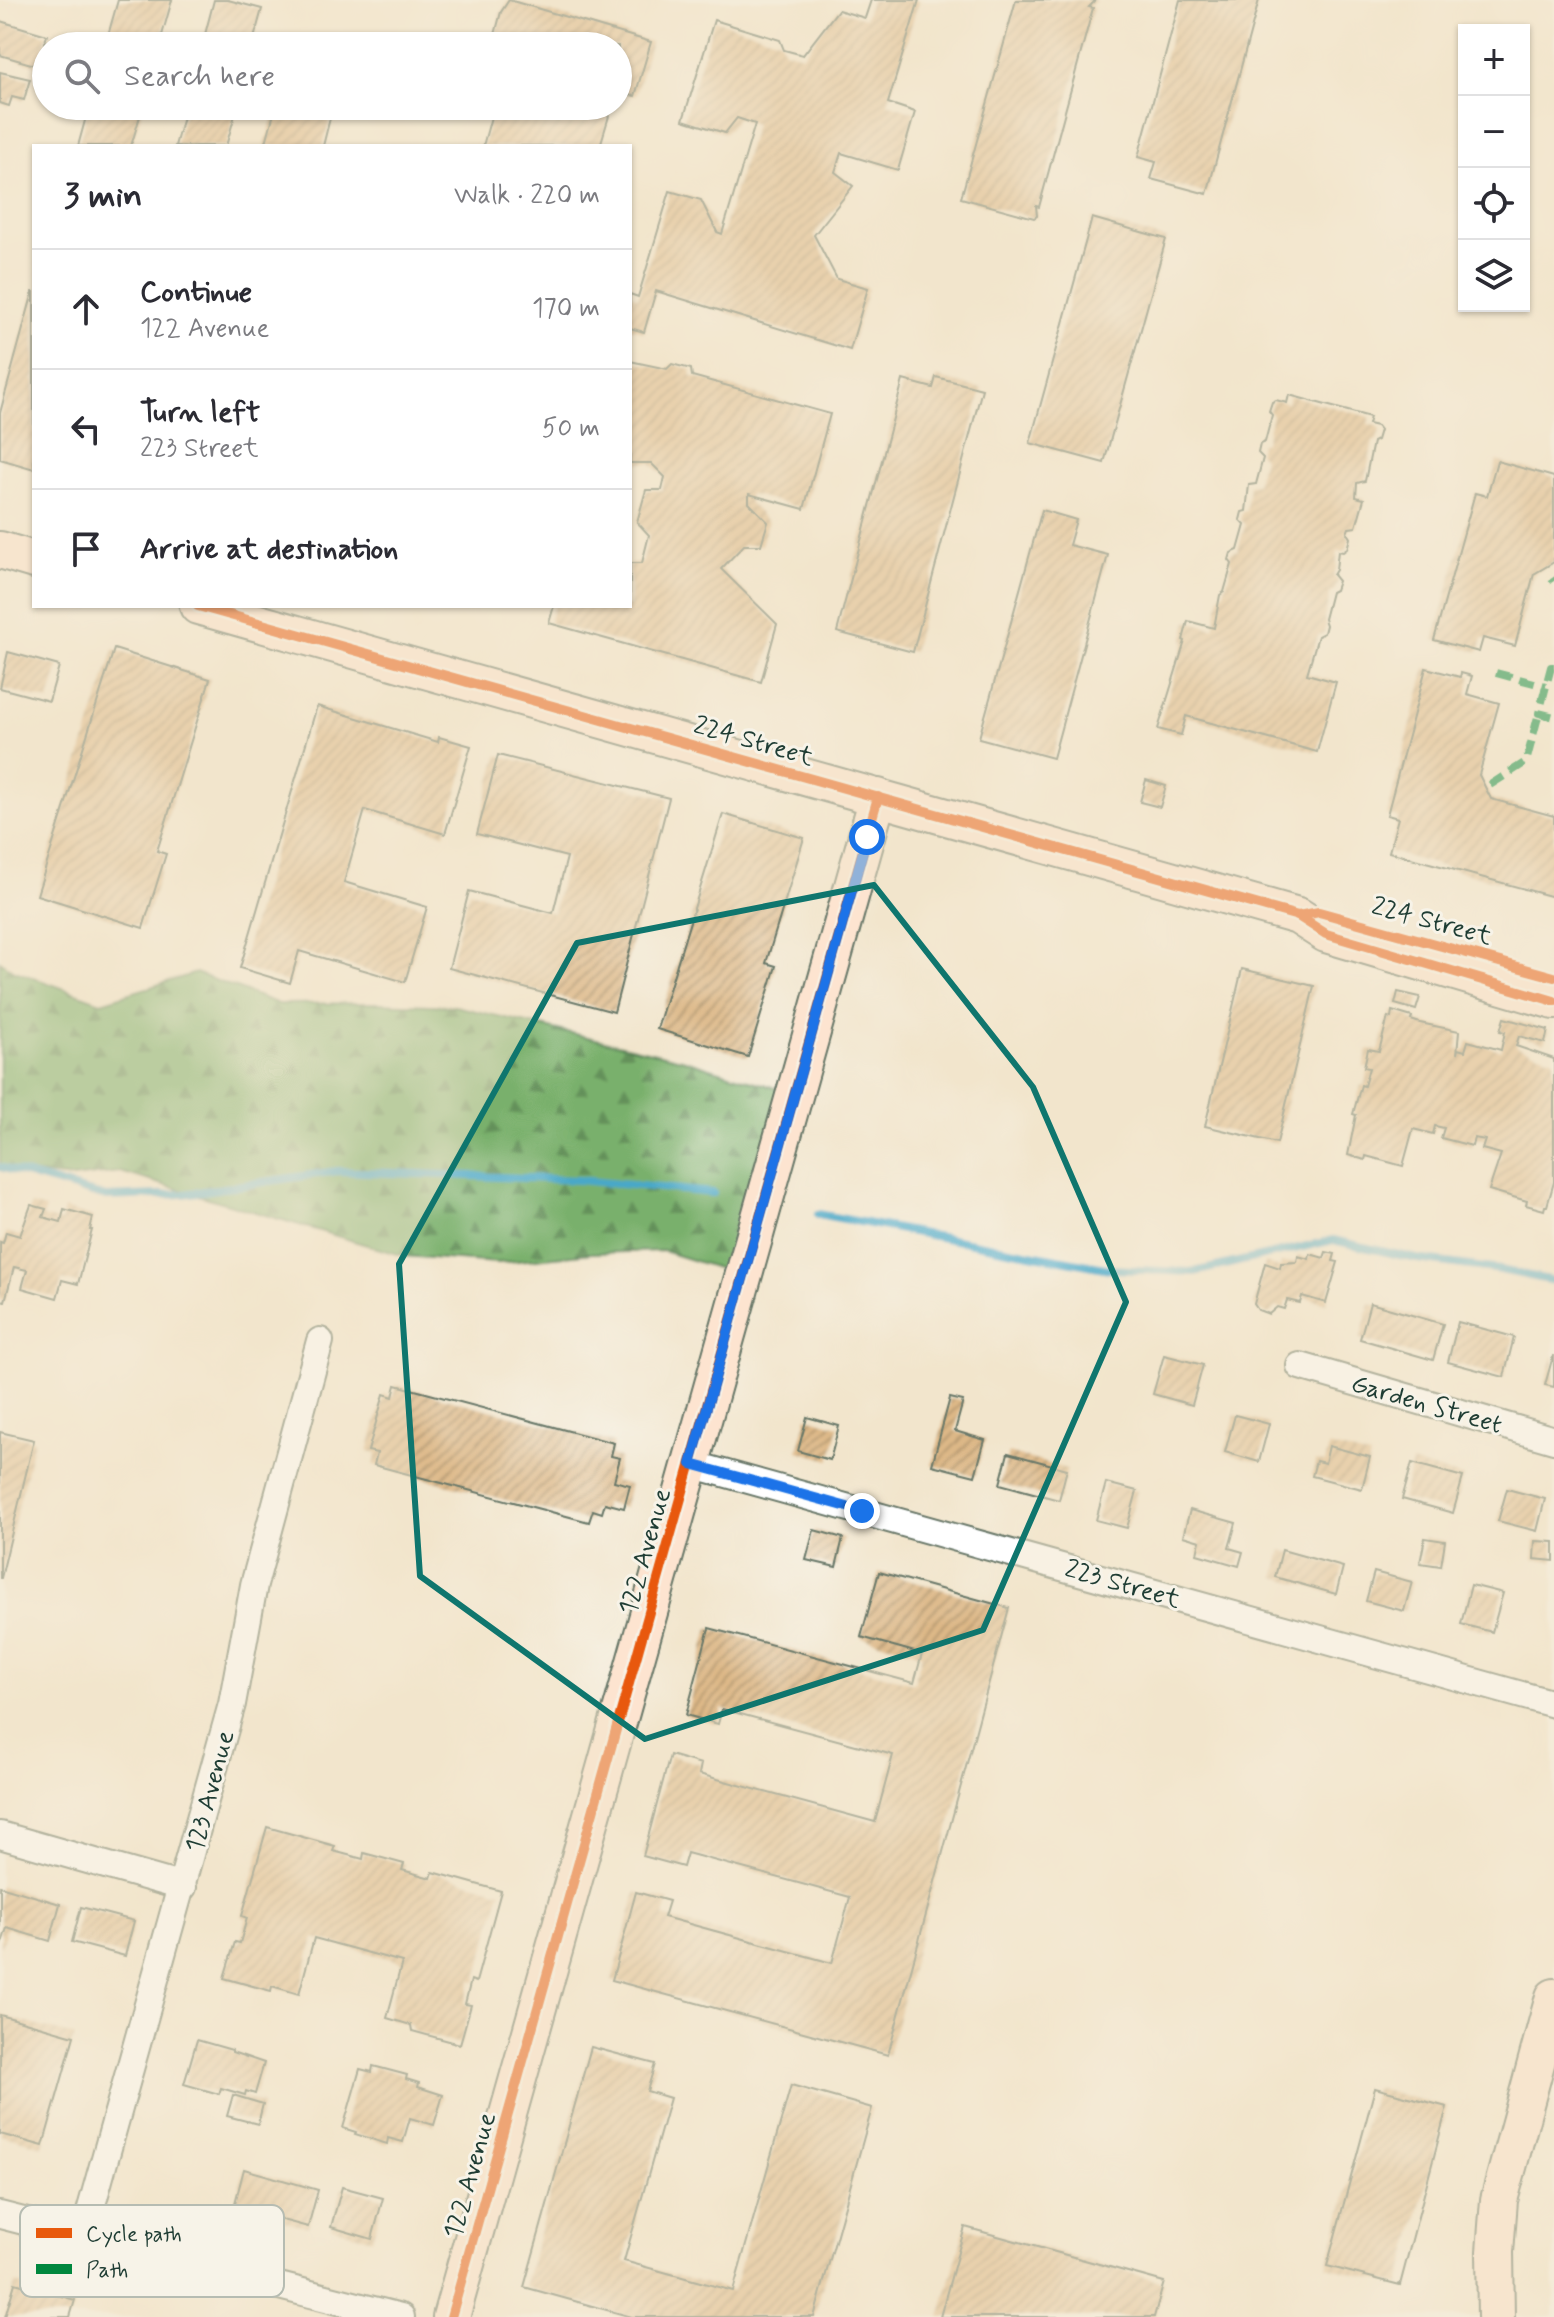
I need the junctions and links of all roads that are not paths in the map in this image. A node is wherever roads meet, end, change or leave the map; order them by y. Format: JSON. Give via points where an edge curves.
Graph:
{"nodes":[{"id":1,"x":0,"y":550,"type":"edge"},
{"id":2,"x":32,"y":559,"type":"edge"},
{"id":3,"x":205,"y":608,"type":"edge"},
{"id":4,"x":878,"y":797,"type":"junction"},
{"id":5,"x":1298,"y":916,"type":"junction"},
{"id":6,"x":1554,"y":977,"type":"edge"},
{"id":7,"x":1554,"y":1001,"type":"edge"},
{"id":8,"x":320,"y":1341,"type":"dead end"},
{"id":9,"x":1300,"y":1366,"type":"dead end"},
{"id":10,"x":1554,"y":1440,"type":"edge"},
{"id":11,"x":691,"y":1464,"type":"junction"},
{"id":12,"x":1554,"y":1704,"type":"edge"},
{"id":13,"x":0,"y":1835,"type":"edge"},
{"id":14,"x":183,"y":1887,"type":"junction"},
{"id":15,"x":1554,"y":1997,"type":"edge"},
{"id":16,"x":92,"y":2205,"type":"edge"},
{"id":17,"x":0,"y":2215,"type":"edge"},
{"id":18,"x":20,"y":2220,"type":"edge"},
{"id":19,"x":284,"y":2288,"type":"edge"},
{"id":20,"x":401,"y":2317,"type":"edge"},
{"id":21,"x":451,"y":2317,"type":"edge"},
{"id":22,"x":1496,"y":2317,"type":"edge"}],
"edges":[{"from":1,"to":2,"type":"street"},
{"from":3,"to":4,"type":"street","name":"224 Street"},
{"from":4,"to":5,"type":"street","name":"224 Street"},
{"from":4,"to":11,"type":"street","name":"122 Avenue"},
{"from":5,"to":6,"type":"street","name":"224 Street","via":[[1319,912]]},
{"from":5,"to":7,"type":"street","name":"224 Street","via":[[1326,934]]},
{"from":8,"to":14,"type":"street","name":"123 Avenue","via":[[254,1585],[232,1704]]},
{"from":9,"to":10,"type":"street","name":"Garden Street"},
{"from":11,"to":12,"type":"street","name":"223 Street"},
{"from":11,"to":21,"type":"street","name":"122 Avenue"},
{"from":13,"to":14,"type":"street"},
{"from":14,"to":16,"type":"street","name":"123 Avenue"},
{"from":15,"to":22,"type":"street","via":[[1499,2200]]},
{"from":17,"to":18,"type":"street"},
{"from":19,"to":20,"type":"street"}]}
